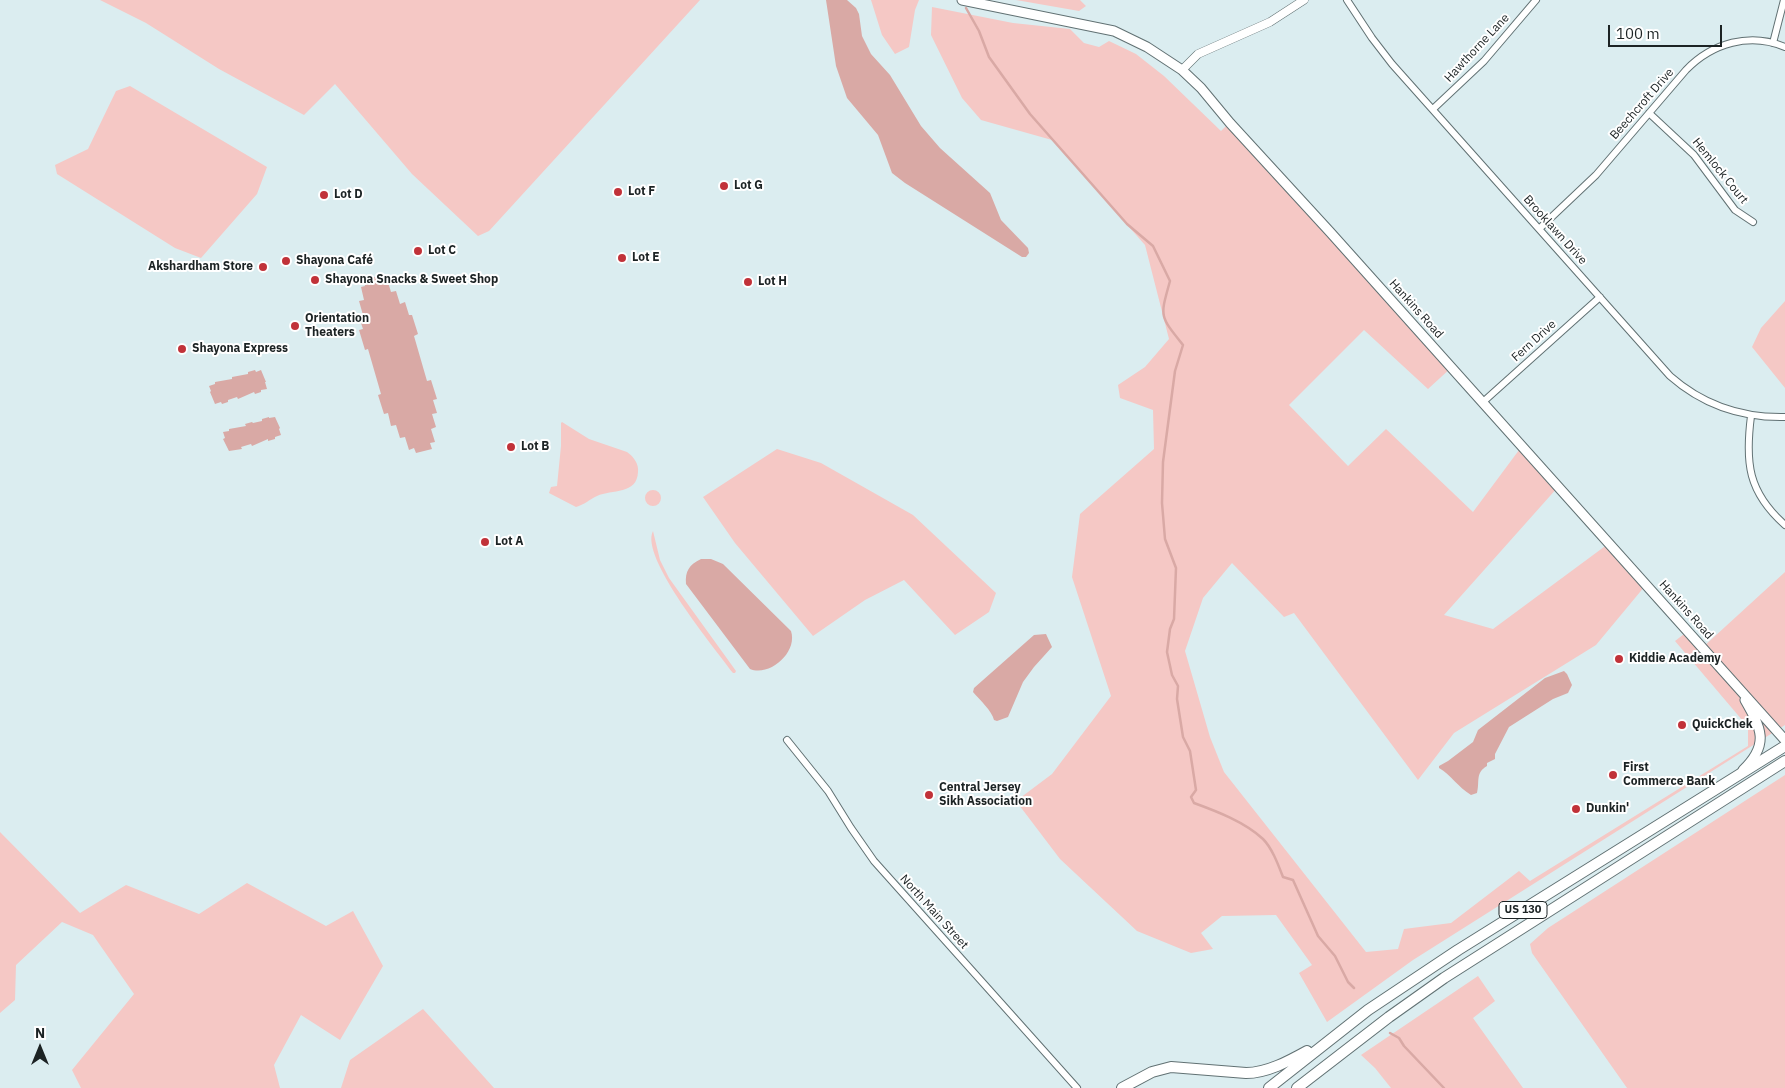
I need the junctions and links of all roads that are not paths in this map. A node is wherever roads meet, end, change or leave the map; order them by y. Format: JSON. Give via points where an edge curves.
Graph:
{"nodes":[{"id":1,"x":962,"y":0,"type":"edge"},
{"id":2,"x":1304,"y":0,"type":"edge"},
{"id":3,"x":1347,"y":0,"type":"edge"},
{"id":4,"x":1536,"y":0,"type":"edge"},
{"id":5,"x":1784,"y":0,"type":"edge"},
{"id":6,"x":1773,"y":43,"type":"junction"},
{"id":7,"x":1785,"y":47,"type":"edge"},
{"id":8,"x":1182,"y":70,"type":"junction"},
{"id":9,"x":1433,"y":109,"type":"junction"},
{"id":10,"x":1649,"y":113,"type":"junction"},
{"id":11,"x":1753,"y":222,"type":"dead end"},
{"id":12,"x":1538,"y":229,"type":"junction"},
{"id":13,"x":1600,"y":297,"type":"junction"},
{"id":14,"x":1483,"y":402,"type":"junction"},
{"id":15,"x":1751,"y":416,"type":"junction"},
{"id":16,"x":1785,"y":416,"type":"edge"},
{"id":17,"x":1785,"y":525,"type":"edge"},
{"id":18,"x":1736,"y":684,"type":"junction"},
{"id":19,"x":787,"y":740,"type":"dead end"},
{"id":20,"x":1785,"y":740,"type":"edge"},
{"id":21,"x":1785,"y":746,"type":"edge"},
{"id":22,"x":1785,"y":761,"type":"edge"},
{"id":23,"x":1739,"y":773,"type":"junction"},
{"id":24,"x":1336,"y":1035,"type":"junction"},
{"id":25,"x":1077,"y":1088,"type":"edge"},
{"id":26,"x":1122,"y":1088,"type":"edge"},
{"id":27,"x":1269,"y":1088,"type":"edge"},
{"id":28,"x":1296,"y":1088,"type":"edge"}],
"edges":[{"from":1,"to":8,"type":"main road","name":"Hankins Road","via":[[1114,31],[1147,47]]},
{"from":2,"to":8,"type":"street","via":[[1270,22],[1198,54]]},
{"from":3,"to":9,"type":"street","name":"Brooklawn Drive","via":[[1392,64]]},
{"from":4,"to":9,"type":"street","name":"Hawthorne Lane","via":[[1484,61]]},
{"from":5,"to":6,"type":"street"},
{"from":6,"to":7,"type":"street","name":"Beechcroft Drive"},
{"from":6,"to":10,"type":"street","name":"Beechcroft Drive","via":[[1736,41],[1713,49],[1693,62]]},
{"from":8,"to":14,"type":"main road","name":"Hankins Road"},
{"from":9,"to":12,"type":"street","name":"Brooklawn Drive"},
{"from":10,"to":11,"type":"street","name":"Hemlock Court","via":[[1694,155],[1735,210]]},
{"from":10,"to":12,"type":"street","name":"Beechcroft Drive","via":[[1596,174]]},
{"from":12,"to":13,"type":"street","name":"Brooklawn Drive"},
{"from":13,"to":14,"type":"street","name":"Fern Drive"},
{"from":13,"to":15,"type":"street","name":"Brooklawn Drive","via":[[1681,386],[1725,410]]},
{"from":14,"to":18,"type":"main road","name":"Hankins Road"},
{"from":15,"to":16,"type":"street","name":"Brooklawn Drive"},
{"from":15,"to":17,"type":"street","via":[[1750,469],[1766,504]]},
{"from":18,"to":20,"type":"main road","name":"Hankins Road"},
{"from":18,"to":23,"type":"main road","via":[[1761,733],[1755,756]]},
{"from":19,"to":25,"type":"street","name":"North Main Street","via":[[828,791],[874,861]]},
{"from":21,"to":23,"type":"highway","number":"US 130"},
{"from":22,"to":28,"type":"highway","number":"US 130","via":[[1444,978]]},
{"from":23,"to":24,"type":"highway","number":"US 130","via":[[1458,950]]},
{"from":24,"to":26,"type":"highway","via":[[1264,1071],[1246,1074],[1171,1067],[1152,1072]]},
{"from":24,"to":27,"type":"highway","number":"US 130"}]}
